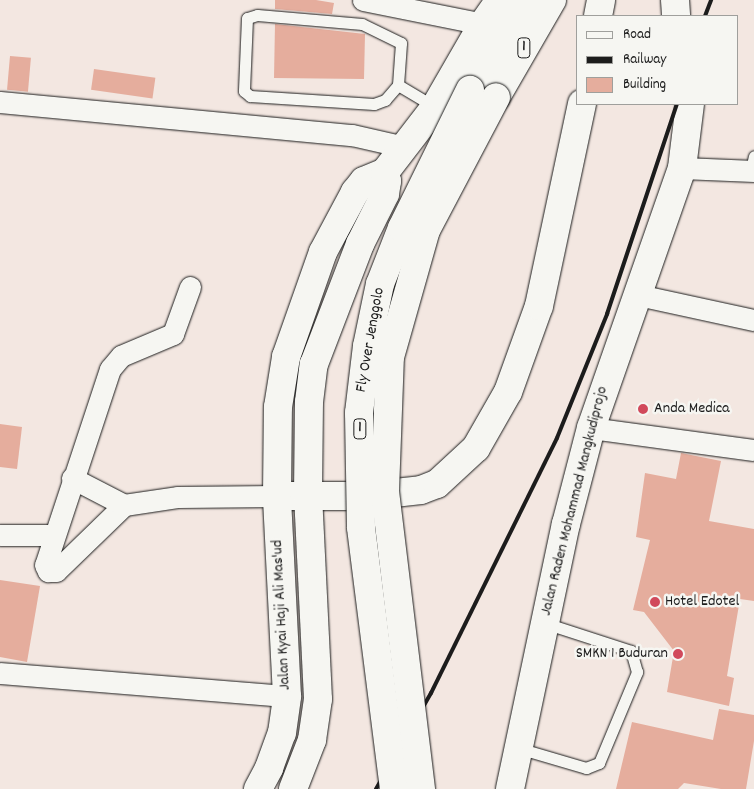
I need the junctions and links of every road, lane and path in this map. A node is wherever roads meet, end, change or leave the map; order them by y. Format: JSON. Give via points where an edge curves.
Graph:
{"nodes":[{"id":1,"x":363,"y":0,"type":"edge"},
{"id":2,"x":500,"y":0,"type":"edge"},
{"id":3,"x":524,"y":0,"type":"edge"},
{"id":4,"x":552,"y":0,"type":"edge"},
{"id":5,"x":600,"y":0,"type":"edge"},
{"id":6,"x":675,"y":0,"type":"edge"},
{"id":7,"x":400,"y":4,"type":"edge"},
{"id":8,"x":598,"y":15,"type":"edge"},
{"id":9,"x":676,"y":15,"type":"edge"},
{"id":10,"x":482,"y":24,"type":"junction"},
{"id":11,"x":398,"y":86,"type":"junction"},
{"id":12,"x":0,"y":102,"type":"edge"},
{"id":13,"x":582,"y":105,"type":"edge"},
{"id":14,"x":690,"y":105,"type":"edge"},
{"id":15,"x":435,"y":107,"type":"junction"},
{"id":16,"x":406,"y":147,"type":"junction"},
{"id":17,"x":753,"y":166,"type":"edge"},
{"id":18,"x":682,"y":168,"type":"junction"},
{"id":19,"x":385,"y":172,"type":"junction"},
{"id":20,"x":190,"y":287,"type":"dead end"},
{"id":21,"x":638,"y":296,"type":"junction"},
{"id":22,"x":754,"y":320,"type":"edge"},
{"id":23,"x":591,"y":428,"type":"junction"},
{"id":24,"x":754,"y":450,"type":"edge"},
{"id":25,"x":72,"y":478,"type":"junction"},
{"id":26,"x":308,"y":495,"type":"junction"},
{"id":27,"x":277,"y":496,"type":"junction"},
{"id":28,"x":124,"y":505,"type":"junction"},
{"id":29,"x":0,"y":535,"type":"edge"},
{"id":30,"x":53,"y":535,"type":"junction"},
{"id":31,"x":545,"y":623,"type":"junction"},
{"id":32,"x":0,"y":673,"type":"edge"},
{"id":33,"x":287,"y":696,"type":"junction"},
{"id":34,"x":518,"y":748,"type":"junction"},
{"id":35,"x":258,"y":789,"type":"edge"},
{"id":36,"x":293,"y":789,"type":"edge"},
{"id":37,"x":394,"y":789,"type":"edge"},
{"id":38,"x":420,"y":789,"type":"edge"},
{"id":39,"x":510,"y":789,"type":"edge"}],
"edges":[{"from":1,"to":7,"type":"street"},
{"from":2,"to":10,"type":"main road"},
{"from":3,"to":37,"type":"main road","name":"Fly Over Jenggolo","number":"1","bridge":true,"via":[[470,90],[402,228],[380,284],[367,346],[360,413],[361,527]]},
{"from":4,"to":38,"type":"main road","name":"Fly Over Jenggolo","number":"1","bridge":true,"via":[[496,97],[426,230],[390,357],[385,491]]},
{"from":5,"to":8,"type":"main road"},
{"from":6,"to":9,"type":"main road"},
{"from":7,"to":10,"type":"street"},
{"from":10,"to":15,"type":"main road"},
{"from":11,"to":11,"type":"lane","via":[[385,100],[374,104],[250,96],[244,91],[247,18],[257,15],[362,24],[401,43]]},
{"from":11,"to":15,"type":"lane"},
{"from":12,"to":16,"type":"street","via":[[352,135]]},
{"from":13,"to":26,"type":"main road","via":[[539,306],[508,392],[476,448],[437,484],[421,490],[367,496]]},
{"from":14,"to":18,"type":"main road","name":"Jalan Raden Mohammad Mangkudiprojo"},
{"from":15,"to":16,"type":"main road"},
{"from":16,"to":19,"type":"main road"},
{"from":17,"to":18,"type":"street"},
{"from":18,"to":21,"type":"main road","name":"Jalan Raden Mohammad Mangkudiprojo"},
{"from":19,"to":26,"type":"main road","via":[[385,194],[360,244],[314,364],[309,402]]},
{"from":19,"to":27,"type":"main road","via":[[364,181],[355,192],[323,252],[291,341],[278,407]]},
{"from":20,"to":25,"type":"street","via":[[173,334],[114,362]]},
{"from":21,"to":22,"type":"street"},
{"from":21,"to":23,"type":"main road","name":"Jalan Raden Mohammad Mangkudiprojo","via":[[607,374]]},
{"from":23,"to":24,"type":"street"},
{"from":23,"to":31,"type":"main road","name":"Jalan Raden Mohammad Mangkudiprojo"},
{"from":25,"to":28,"type":"street"},
{"from":25,"to":30,"type":"street"},
{"from":26,"to":27,"type":"main road"},
{"from":26,"to":36,"type":"main road","name":"Jalan Kyai Haji Ali Mas'ud","via":[[318,698],[312,740]]},
{"from":27,"to":28,"type":"street","via":[[178,497]]},
{"from":27,"to":33,"type":"main road","name":"Jalan Kyai Haji Ali Mas'ud"},
{"from":28,"to":30,"type":"street","via":[[56,571],[48,572],[45,565]]},
{"from":29,"to":30,"type":"street"},
{"from":31,"to":34,"type":"main road","name":"Jalan Raden Mohammad Mangkudiprojo"},
{"from":31,"to":34,"type":"lane","via":[[631,651],[637,672],[598,763],[586,768]]},
{"from":32,"to":33,"type":"street"},
{"from":33,"to":35,"type":"main road","name":"Jalan Kyai Haji Ali Mas'ud","via":[[282,732],[270,768]]},
{"from":34,"to":39,"type":"main road","name":"Jalan Raden Mohammad Mangkudiprojo"}]}
